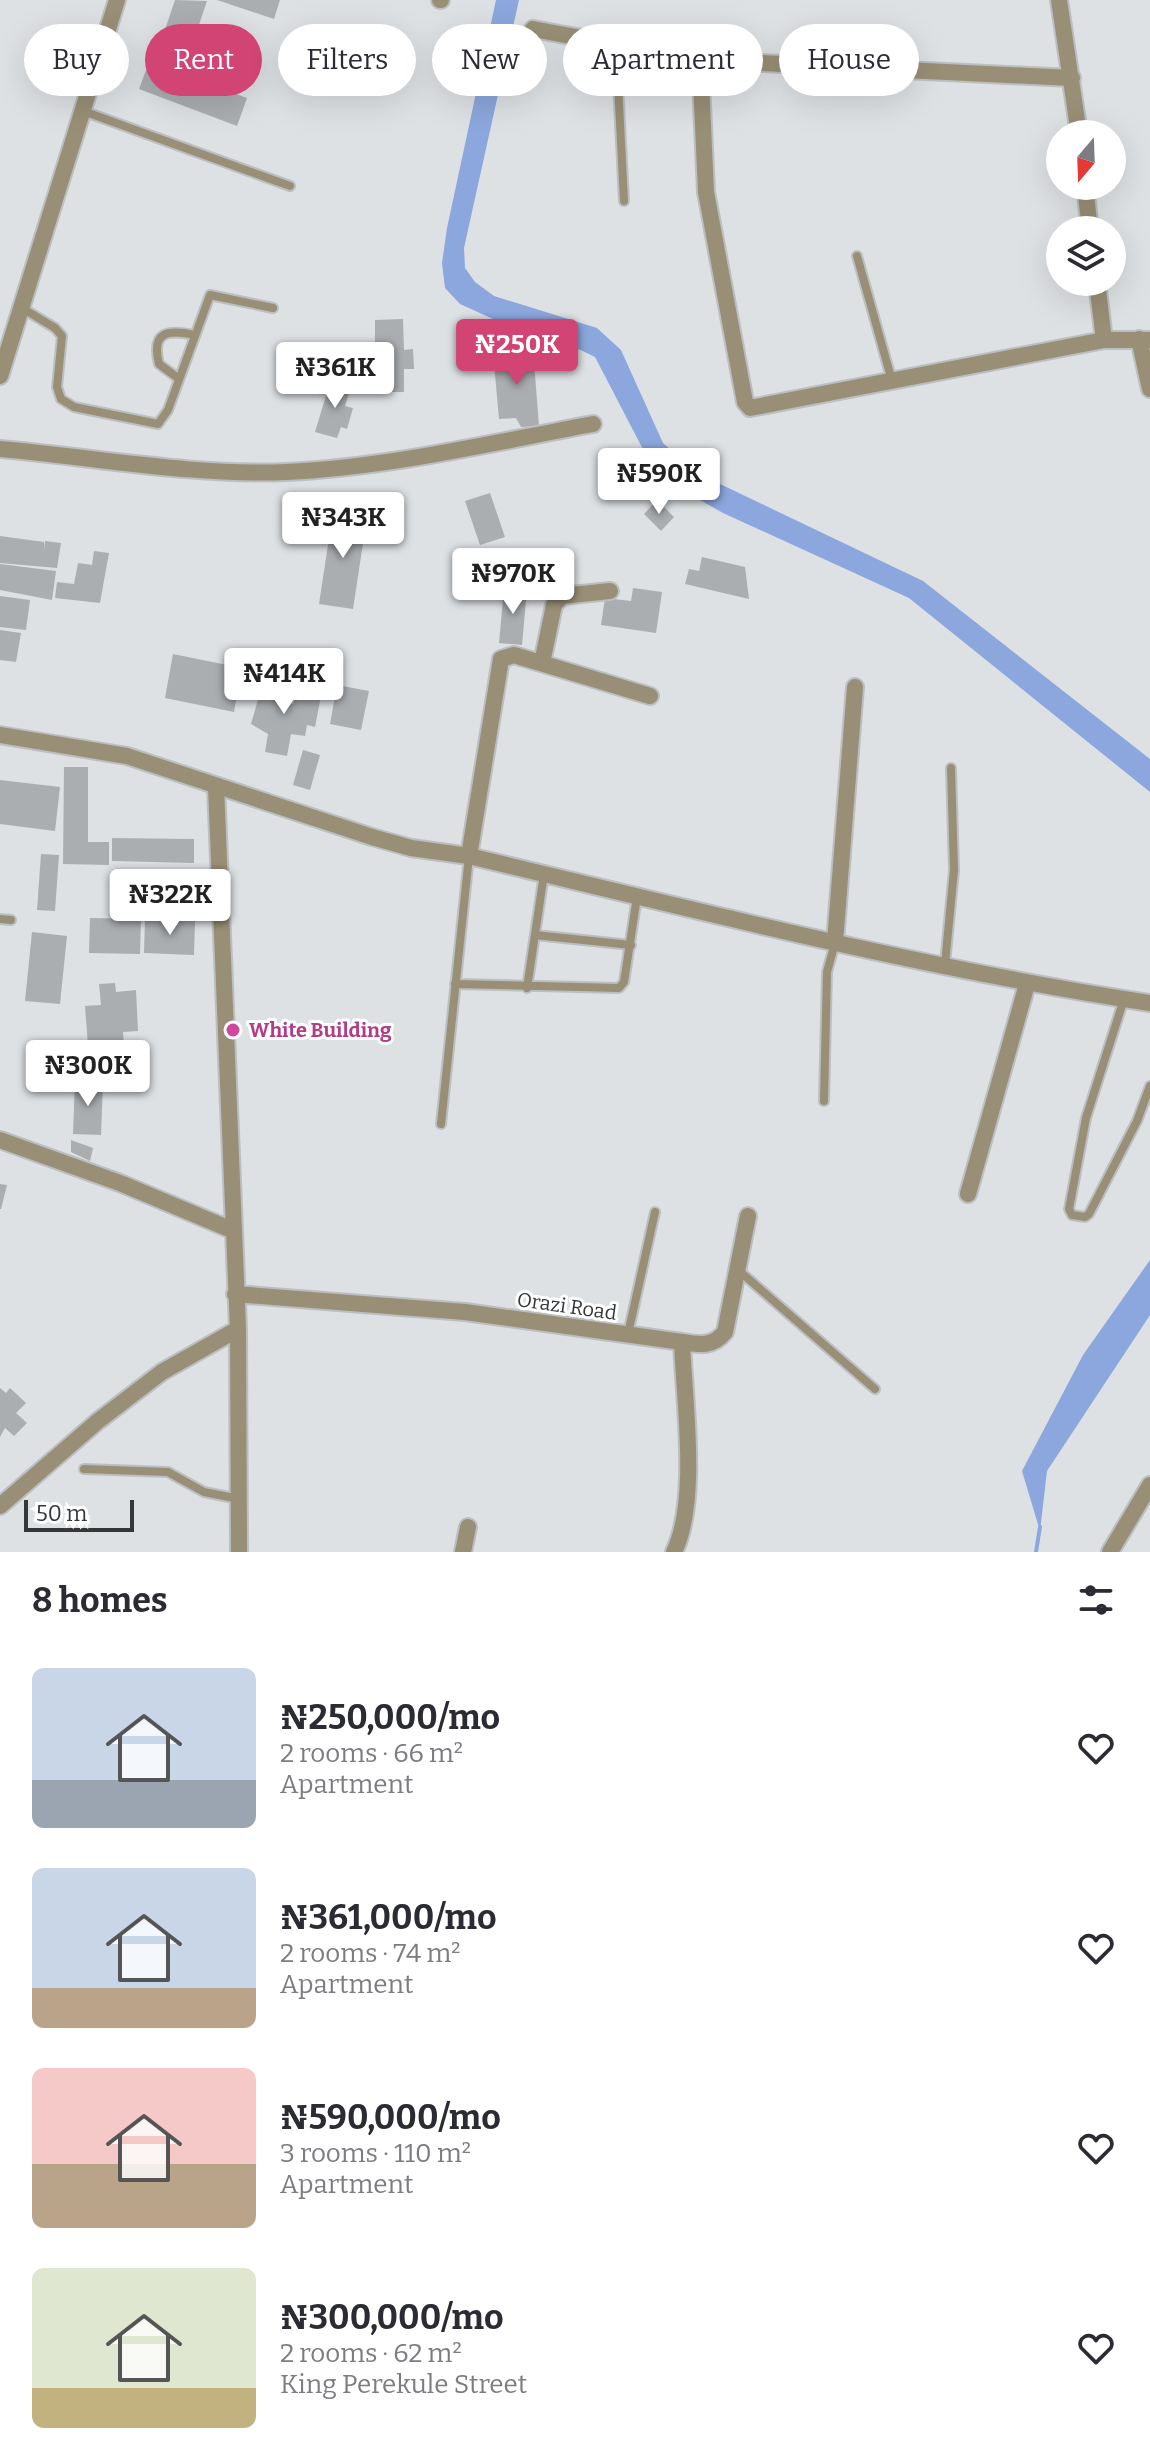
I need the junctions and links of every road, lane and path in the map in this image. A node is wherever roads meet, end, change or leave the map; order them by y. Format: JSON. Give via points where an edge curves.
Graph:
{"nodes":[{"id":1,"x":117,"y":0,"type":"edge"},
{"id":2,"x":1059,"y":0,"type":"edge"},
{"id":3,"x":763,"y":63,"type":"edge"},
{"id":4,"x":1072,"y":78,"type":"junction"},
{"id":5,"x":619,"y":96,"type":"edge"},
{"id":6,"x":702,"y":96,"type":"edge"},
{"id":7,"x":83,"y":111,"type":"junction"},
{"id":8,"x":1077,"y":120,"type":"edge"},
{"id":9,"x":290,"y":186,"type":"dead end"},
{"id":10,"x":624,"y":201,"type":"dead end"},
{"id":11,"x":857,"y":256,"type":"dead end"},
{"id":12,"x":1099,"y":296,"type":"edge"},
{"id":13,"x":21,"y":307,"type":"junction"},
{"id":14,"x":273,"y":308,"type":"dead end"},
{"id":15,"x":194,"y":335,"type":"junction"},
{"id":16,"x":1104,"y":340,"type":"junction"},
{"id":17,"x":1144,"y":340,"type":"edge"},
{"id":18,"x":0,"y":376,"type":"edge"},
{"id":19,"x":179,"y":379,"type":"junction"},
{"id":20,"x":892,"y":381,"type":"junction"},
{"id":21,"x":1150,"y":389,"type":"edge"},
{"id":22,"x":593,"y":424,"type":"dead end"},
{"id":23,"x":0,"y":449,"type":"edge"},
{"id":24,"x":610,"y":591,"type":"dead end"},
{"id":25,"x":542,"y":663,"type":"junction"},
{"id":26,"x":855,"y":687,"type":"dead end"},
{"id":27,"x":650,"y":696,"type":"dead end"},
{"id":28,"x":0,"y":735,"type":"edge"},
{"id":29,"x":951,"y":768,"type":"dead end"},
{"id":30,"x":216,"y":786,"type":"junction"},
{"id":31,"x":469,"y":856,"type":"junction"},
{"id":32,"x":544,"y":874,"type":"junction"},
{"id":33,"x":637,"y":896,"type":"junction"},
{"id":34,"x":0,"y":919,"type":"edge"},
{"id":35,"x":11,"y":920,"type":"dead end"},
{"id":36,"x":535,"y":935,"type":"junction"},
{"id":37,"x":835,"y":942,"type":"junction"},
{"id":38,"x":631,"y":945,"type":"junction"},
{"id":39,"x":945,"y":964,"type":"junction"},
{"id":40,"x":455,"y":984,"type":"junction"},
{"id":41,"x":1027,"y":984,"type":"junction"},
{"id":42,"x":527,"y":988,"type":"junction"},
{"id":43,"x":1124,"y":999,"type":"junction"},
{"id":44,"x":1150,"y":1003,"type":"edge"},
{"id":45,"x":1150,"y":1086,"type":"edge"},
{"id":46,"x":824,"y":1101,"type":"dead end"},
{"id":47,"x":441,"y":1124,"type":"dead end"},
{"id":48,"x":0,"y":1140,"type":"edge"},
{"id":49,"x":968,"y":1194,"type":"dead end"},
{"id":50,"x":655,"y":1212,"type":"dead end"},
{"id":51,"x":748,"y":1216,"type":"dead end"},
{"id":52,"x":232,"y":1230,"type":"junction"},
{"id":53,"x":737,"y":1269,"type":"junction"},
{"id":54,"x":235,"y":1294,"type":"junction"},
{"id":55,"x":238,"y":1329,"type":"junction"},
{"id":56,"x":627,"y":1335,"type":"junction"},
{"id":57,"x":682,"y":1342,"type":"junction"},
{"id":58,"x":875,"y":1389,"type":"dead end"},
{"id":59,"x":84,"y":1469,"type":"dead end"},
{"id":60,"x":1150,"y":1485,"type":"edge"},
{"id":61,"x":240,"y":1499,"type":"junction"},
{"id":62,"x":0,"y":1506,"type":"edge"},
{"id":63,"x":468,"y":1527,"type":"dead end"},
{"id":64,"x":239,"y":1552,"type":"edge"},
{"id":65,"x":463,"y":1552,"type":"edge"},
{"id":66,"x":674,"y":1552,"type":"edge"},
{"id":67,"x":1110,"y":1552,"type":"edge"}],
"edges":[{"from":1,"to":7,"type":"street"},
{"from":2,"to":4,"type":"street"},
{"from":3,"to":4,"type":"street"},
{"from":4,"to":8,"type":"street"},
{"from":5,"to":10,"type":"lane"},
{"from":6,"to":20,"type":"street","via":[[706,192],[745,402],[761,408]]},
{"from":7,"to":9,"type":"lane"},
{"from":7,"to":13,"type":"street"},
{"from":11,"to":20,"type":"lane"},
{"from":12,"to":16,"type":"street"},
{"from":13,"to":18,"type":"street"},
{"from":13,"to":19,"type":"lane","via":[[62,336],[57,387],[61,399],[74,407],[158,424]]},
{"from":14,"to":15,"type":"lane","via":[[210,295]]},
{"from":15,"to":19,"type":"lane"},
{"from":15,"to":19,"type":"lane","via":[[173,331],[158,344],[159,364]]},
{"from":16,"to":17,"type":"street"},
{"from":16,"to":20,"type":"street"},
{"from":17,"to":21,"type":"street"},
{"from":22,"to":23,"type":"street","via":[[411,458],[286,472],[215,471]]},
{"from":24,"to":25,"type":"street","via":[[562,596],[554,605]]},
{"from":25,"to":27,"type":"street"},
{"from":25,"to":31,"type":"street","via":[[514,655],[501,659],[496,669]]},
{"from":26,"to":37,"type":"street"},
{"from":28,"to":30,"type":"street","via":[[127,756]]},
{"from":29,"to":39,"type":"lane","via":[[954,870]]},
{"from":30,"to":31,"type":"street","via":[[398,845]]},
{"from":30,"to":52,"type":"street"},
{"from":31,"to":32,"type":"street"},
{"from":31,"to":40,"type":"lane"},
{"from":32,"to":33,"type":"street"},
{"from":32,"to":36,"type":"lane"},
{"from":33,"to":37,"type":"street"},
{"from":33,"to":38,"type":"lane"},
{"from":34,"to":35,"type":"lane"},
{"from":36,"to":38,"type":"lane"},
{"from":36,"to":42,"type":"lane"},
{"from":37,"to":39,"type":"street"},
{"from":37,"to":46,"type":"lane","via":[[827,972]]},
{"from":38,"to":42,"type":"lane","via":[[619,988]]},
{"from":39,"to":41,"type":"street"},
{"from":40,"to":42,"type":"lane"},
{"from":40,"to":47,"type":"lane"},
{"from":41,"to":43,"type":"street"},
{"from":41,"to":49,"type":"street"},
{"from":43,"to":44,"type":"street"},
{"from":43,"to":45,"type":"lane","via":[[1086,1118],[1072,1215],[1089,1214]]},
{"from":48,"to":52,"type":"street"},
{"from":50,"to":56,"type":"lane"},
{"from":51,"to":53,"type":"street","name":"Orazi Road"},
{"from":52,"to":54,"type":"street"},
{"from":53,"to":57,"type":"street","name":"Orazi Road","via":[[725,1332],[704,1345]]},
{"from":53,"to":58,"type":"lane"},
{"from":54,"to":55,"type":"street"},
{"from":54,"to":56,"type":"street","name":"Orazi Road","via":[[465,1312]]},
{"from":55,"to":61,"type":"street"},
{"from":55,"to":62,"type":"street","via":[[152,1380]]},
{"from":56,"to":57,"type":"street","name":"Orazi Road"},
{"from":57,"to":66,"type":"street","via":[[688,1492]]},
{"from":59,"to":61,"type":"lane","via":[[168,1472],[204,1492]]},
{"from":60,"to":67,"type":"street"},
{"from":61,"to":64,"type":"street"},
{"from":63,"to":65,"type":"street"}]}
